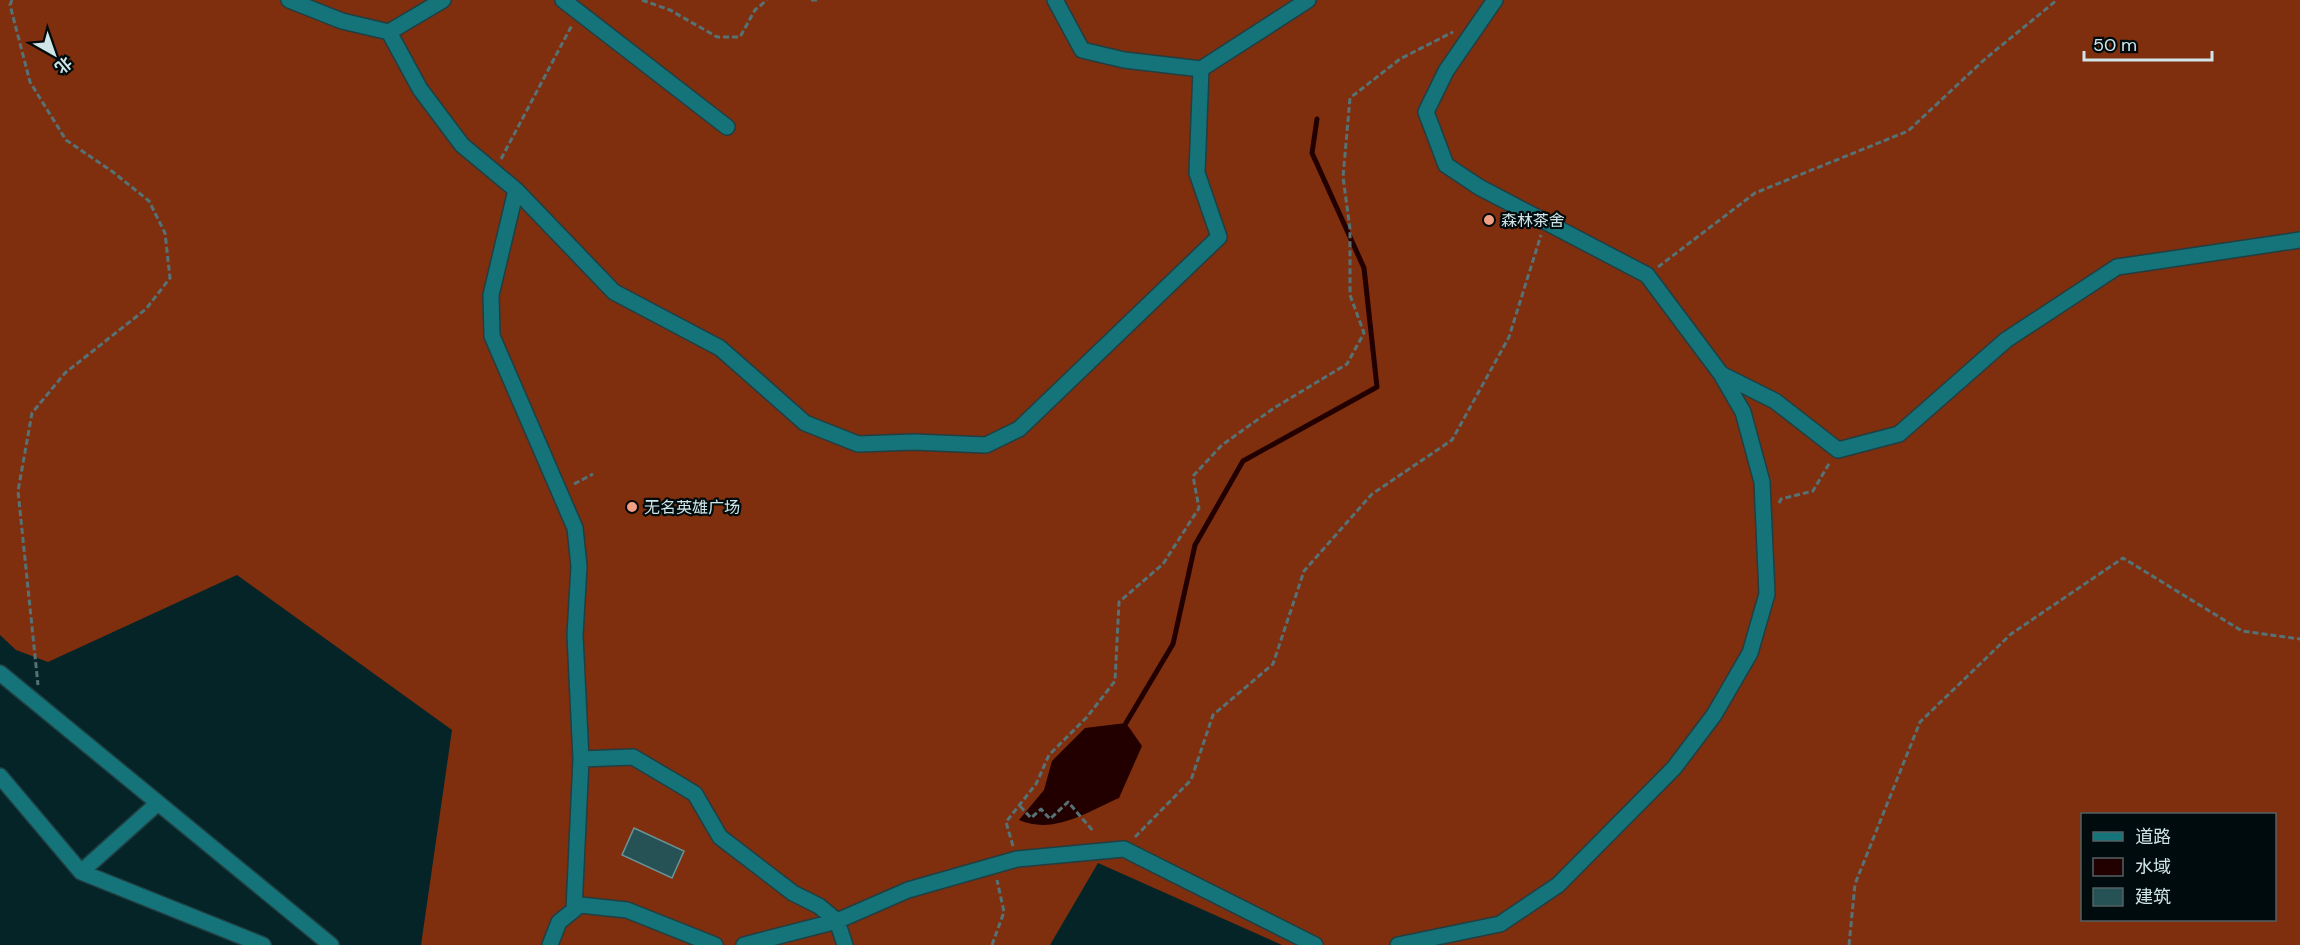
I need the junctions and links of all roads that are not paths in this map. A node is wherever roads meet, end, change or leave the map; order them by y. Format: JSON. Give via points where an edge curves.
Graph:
{"nodes":[{"id":1,"x":289,"y":0,"type":"edge"},
{"id":2,"x":443,"y":0,"type":"edge"},
{"id":3,"x":562,"y":0,"type":"edge"},
{"id":4,"x":1054,"y":0,"type":"edge"},
{"id":5,"x":1308,"y":0,"type":"edge"},
{"id":6,"x":1495,"y":0,"type":"edge"},
{"id":7,"x":389,"y":32,"type":"junction"},
{"id":8,"x":1201,"y":69,"type":"junction"},
{"id":9,"x":727,"y":127,"type":"dead end"},
{"id":10,"x":516,"y":190,"type":"junction"},
{"id":11,"x":2300,"y":240,"type":"edge"},
{"id":12,"x":1721,"y":374,"type":"junction"},
{"id":13,"x":0,"y":674,"type":"edge"},
{"id":14,"x":581,"y":759,"type":"junction"},
{"id":15,"x":0,"y":776,"type":"edge"},
{"id":16,"x":158,"y":802,"type":"junction"},
{"id":17,"x":81,"y":872,"type":"junction"},
{"id":18,"x":574,"y":910,"type":"junction"},
{"id":19,"x":837,"y":921,"type":"junction"},
{"id":20,"x":263,"y":945,"type":"edge"},
{"id":21,"x":332,"y":945,"type":"edge"},
{"id":22,"x":550,"y":945,"type":"edge"},
{"id":23,"x":715,"y":945,"type":"edge"},
{"id":24,"x":744,"y":945,"type":"edge"},
{"id":25,"x":845,"y":945,"type":"edge"},
{"id":26,"x":1315,"y":945,"type":"edge"},
{"id":27,"x":1398,"y":945,"type":"edge"}],
"edges":[{"from":1,"to":7,"type":"lane","via":[[342,21]]},
{"from":2,"to":7,"type":"lane"},
{"from":3,"to":9,"type":"lane"},
{"from":4,"to":8,"type":"lane","via":[[1082,50],[1124,60]]},
{"from":5,"to":8,"type":"lane"},
{"from":6,"to":12,"type":"lane","via":[[1446,70],[1426,112],[1446,165],[1479,188],[1647,275]]},
{"from":7,"to":10,"type":"lane","via":[[420,89],[462,145]]},
{"from":8,"to":10,"type":"lane","via":[[1197,173],[1219,237],[1019,429],[986,445],[858,444],[805,423],[720,348],[614,292]]},
{"from":10,"to":14,"type":"lane","via":[[491,295],[492,336],[575,528]]},
{"from":11,"to":12,"type":"lane","via":[[2116,267],[2006,340],[1899,434],[1838,450],[1775,401]]},
{"from":12,"to":27,"type":"lane","via":[[1743,412],[1762,482],[1767,594],[1750,653],[1714,715],[1674,768],[1558,885],[1500,924]]},
{"from":13,"to":16,"type":"lane"},
{"from":14,"to":18,"type":"lane"},
{"from":14,"to":19,"type":"lane","via":[[633,757],[677,783],[694,795],[720,837]]},
{"from":15,"to":17,"type":"lane"},
{"from":16,"to":17,"type":"lane"},
{"from":16,"to":21,"type":"lane"},
{"from":17,"to":20,"type":"lane"},
{"from":18,"to":22,"type":"lane","via":[[559,922]]},
{"from":18,"to":23,"type":"lane","via":[[580,905],[627,910]]},
{"from":19,"to":24,"type":"lane"},
{"from":19,"to":25,"type":"lane"},
{"from":19,"to":26,"type":"lane","via":[[908,891],[1017,859],[1124,849]]}]}
